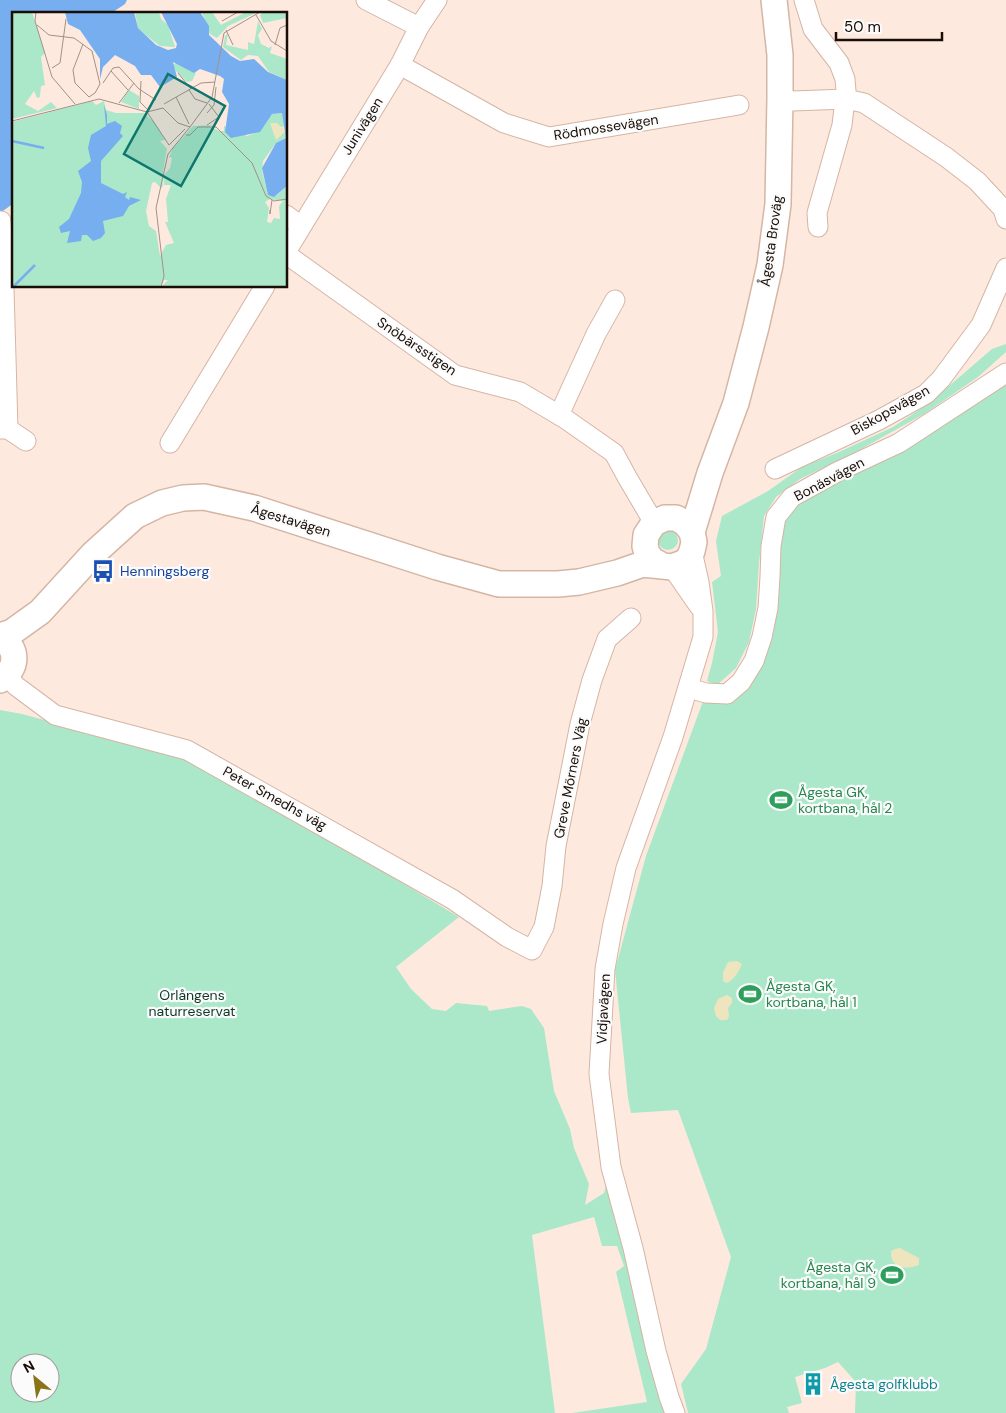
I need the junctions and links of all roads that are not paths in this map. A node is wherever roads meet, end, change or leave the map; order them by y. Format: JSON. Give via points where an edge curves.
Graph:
{"nodes":[{"id":1,"x":366,"y":0,"type":"edge"},
{"id":2,"x":438,"y":0,"type":"edge"},
{"id":3,"x":774,"y":0,"type":"edge"},
{"id":4,"x":804,"y":0,"type":"edge"},
{"id":5,"x":419,"y":27,"type":"junction"},
{"id":6,"x":400,"y":65,"type":"junction"},
{"id":7,"x":780,"y":98,"type":"junction"},
{"id":8,"x":846,"y":99,"type":"junction"},
{"id":9,"x":739,"y":105,"type":"dead end"},
{"id":10,"x":1006,"y":219,"type":"edge"},
{"id":11,"x":1,"y":220,"type":"edge"},
{"id":12,"x":294,"y":220,"type":"edge"},
{"id":13,"x":818,"y":227,"type":"dead end"},
{"id":14,"x":288,"y":245,"type":"edge"},
{"id":15,"x":288,"y":254,"type":"edge"},
{"id":16,"x":1006,"y":268,"type":"edge"},
{"id":17,"x":264,"y":288,"type":"edge"},
{"id":18,"x":615,"y":300,"type":"dead end"},
{"id":19,"x":1006,"y":373,"type":"edge"},
{"id":20,"x":558,"y":415,"type":"junction"},
{"id":21,"x":4,"y":429,"type":"edge"},
{"id":22,"x":26,"y":441,"type":"dead end"},
{"id":23,"x":170,"y":443,"type":"dead end"},
{"id":24,"x":775,"y":469,"type":"dead end"},
{"id":25,"x":710,"y":474,"type":"junction"},
{"id":26,"x":655,"y":525,"type":"junction"},
{"id":27,"x":692,"y":542,"type":"junction"},
{"id":28,"x":666,"y":566,"type":"junction"},
{"id":29,"x":579,"y":582,"type":"junction"},
{"id":30,"x":703,"y":611,"type":"junction"},
{"id":31,"x":631,"y":618,"type":"dead end"},
{"id":32,"x":4,"y":642,"type":"edge"},
{"id":33,"x":3,"y":678,"type":"edge"},
{"id":34,"x":688,"y":688,"type":"junction"},
{"id":35,"x":532,"y":950,"type":"joint"},
{"id":36,"x":675,"y":1413,"type":"edge"}],
"edges":[{"from":1,"to":5,"type":"street"},
{"from":2,"to":5,"type":"street","name":"Junivägen"},
{"from":3,"to":7,"type":"main road","name":"Ågesta Broväg","via":[[780,55]]},
{"from":4,"to":8,"type":"street","via":[[814,29],[839,63],[845,79]]},
{"from":5,"to":6,"type":"street","name":"Junivägen"},
{"from":6,"to":9,"type":"street","name":"Rödmossevägen","via":[[504,123],[550,137]]},
{"from":6,"to":12,"type":"street","name":"Junivägen"},
{"from":7,"to":8,"type":"street","via":[[793,101]]},
{"from":7,"to":25,"type":"main road","name":"Ågesta Broväg","via":[[778,204],[770,264],[736,404]]},
{"from":8,"to":10,"type":"street","via":[[864,103],[977,181],[1002,209]]},
{"from":8,"to":13,"type":"street","via":[[817,213]]},
{"from":11,"to":21,"type":"street"},
{"from":12,"to":14,"type":"street","name":"Junivägen"},
{"from":15,"to":20,"type":"street","name":"Snöbärsstigen","via":[[455,374],[520,392]]},
{"from":16,"to":24,"type":"street","name":"Biskopsvägen","via":[[981,325],[926,394]]},
{"from":17,"to":23,"type":"street"},
{"from":18,"to":20,"type":"street"},
{"from":19,"to":34,"type":"street","name":"Bonäsvägen","via":[[898,443],[792,497],[776,517],[770,546],[768,608],[754,661],[741,682],[728,694]]},
{"from":20,"to":26,"type":"street","name":"Snöbärsstigen","via":[[614,454]]},
{"from":21,"to":22,"type":"street"},
{"from":25,"to":26,"type":"main road","name":"Ågesta Broväg"},
{"from":25,"to":27,"type":"main road","name":"Ågesta Broväg"},
{"from":26,"to":27,"type":"main road","via":[[676,518],[685,523]]},
{"from":26,"to":28,"type":"main road","via":[[645,546],[652,560]]},
{"from":26,"to":29,"type":"main road","name":"Ågestavägen","via":[[614,561]]},
{"from":27,"to":28,"type":"main road","via":[[689,558],[683,563]]},
{"from":27,"to":30,"type":"street","name":"Vidjavägen"},
{"from":28,"to":29,"type":"main road","name":"Ågestavägen","via":[[643,564]]},
{"from":28,"to":30,"type":"street"},
{"from":29,"to":32,"type":"main road","name":"Ågestavägen","via":[[498,584],[254,508],[204,497],[183,498],[162,503],[135,516],[93,554],[40,612],[24,644]]},
{"from":30,"to":34,"type":"street","name":"Vidjavägen","via":[[703,637]]},
{"from":31,"to":35,"type":"street","name":"Greve Mörners Väg","via":[[607,638],[592,680],[556,846],[544,927]]},
{"from":32,"to":33,"type":"main road","via":[[13,664]]},
{"from":33,"to":35,"type":"street","name":"Peter Smedhs väg","via":[[55,715],[187,750],[452,899]]},
{"from":34,"to":36,"type":"street","name":"Vidjavägen","via":[[626,868],[613,924],[605,969],[599,1074],[611,1167],[656,1351]]}]}
